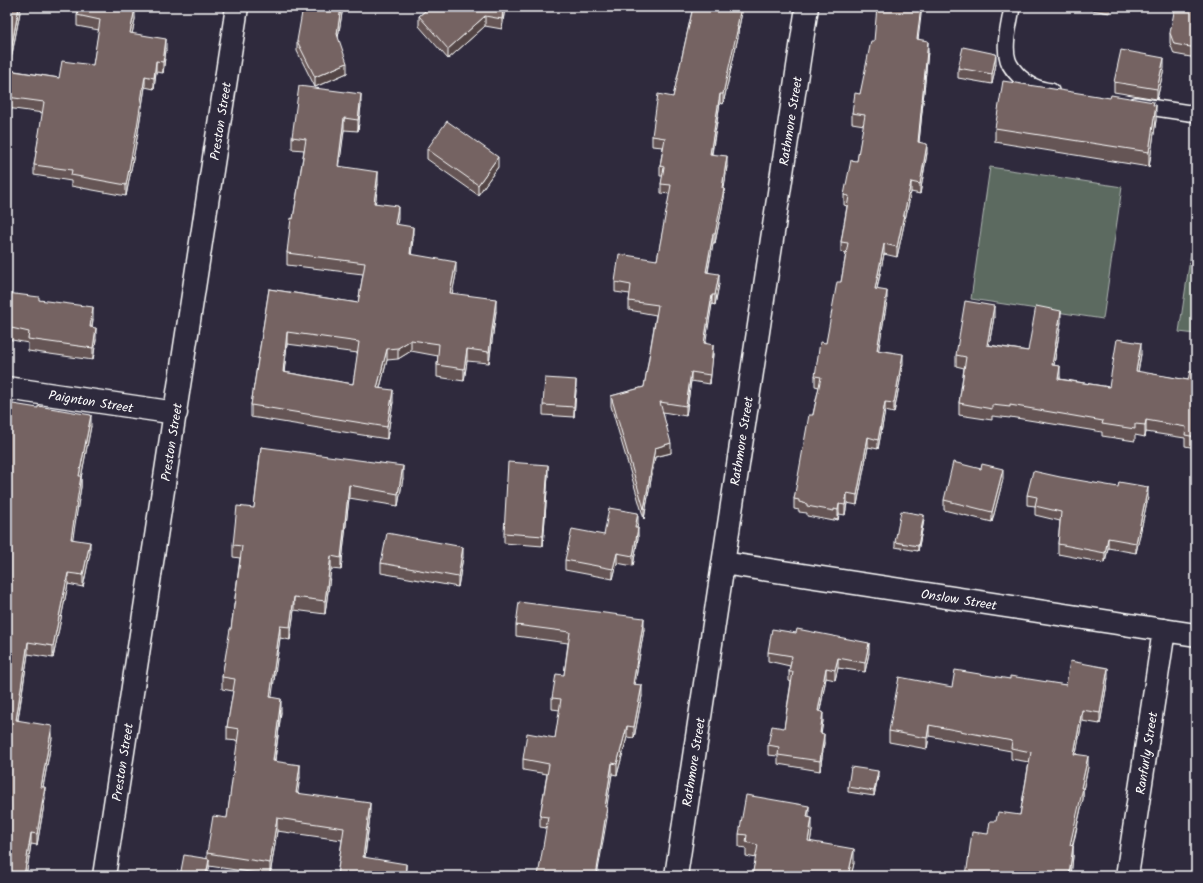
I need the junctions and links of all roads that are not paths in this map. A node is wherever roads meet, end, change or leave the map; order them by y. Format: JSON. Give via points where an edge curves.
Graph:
{"nodes":[{"id":1,"x":237,"y":7,"type":"edge"},
{"id":2,"x":807,"y":7,"type":"edge"},
{"id":3,"x":1012,"y":7,"type":"edge"},
{"id":4,"x":1062,"y":93,"type":"edge"},
{"id":5,"x":1125,"y":103,"type":"edge"},
{"id":6,"x":1196,"y":114,"type":"edge"},
{"id":7,"x":7,"y":388,"type":"edge"},
{"id":8,"x":176,"y":414,"type":"junction"},
{"id":9,"x":723,"y":563,"type":"junction"},
{"id":10,"x":1164,"y":630,"type":"junction"},
{"id":11,"x":1196,"y":635,"type":"edge"},
{"id":12,"x":104,"y":876,"type":"edge"},
{"id":13,"x":676,"y":876,"type":"edge"},
{"id":14,"x":1127,"y":876,"type":"edge"}],
"edges":[{"from":1,"to":8,"type":"street","name":"Preston Street"},
{"from":2,"to":9,"type":"street","name":"Rathmore Street"},
{"from":3,"to":4,"type":"lane","via":[[1006,46],[1007,59],[1014,71],[1026,82],[1039,89]]},
{"from":5,"to":6,"type":"lane"},
{"from":7,"to":8,"type":"street","name":"Paignton Street"},
{"from":8,"to":12,"type":"street","name":"Preston Street"},
{"from":9,"to":10,"type":"street","name":"Onslow Street"},
{"from":9,"to":13,"type":"street","name":"Rathmore Street"},
{"from":10,"to":11,"type":"street","name":"Onslow Street"},
{"from":10,"to":14,"type":"street","name":"Ranfurly Street"}]}
